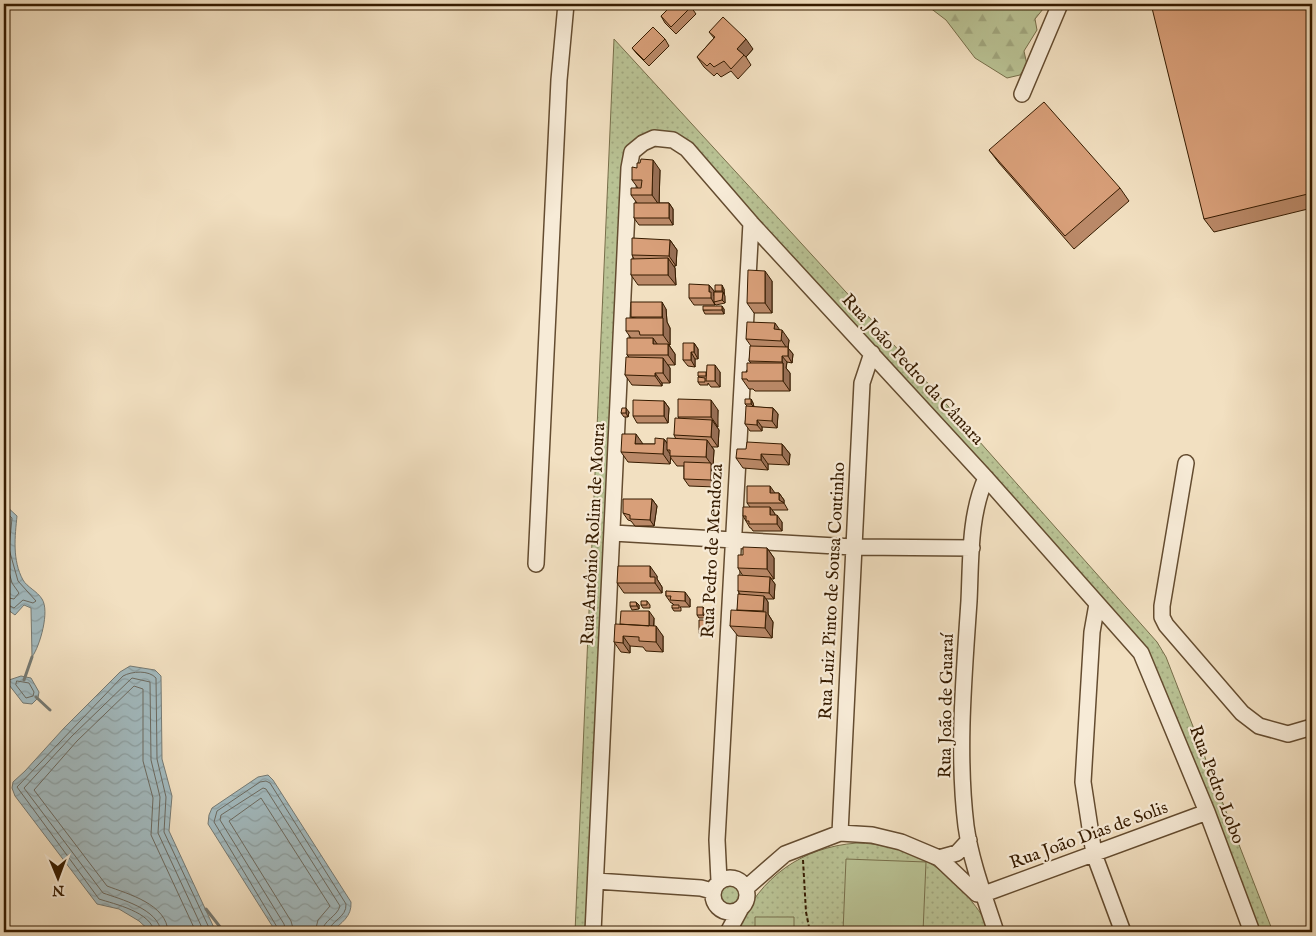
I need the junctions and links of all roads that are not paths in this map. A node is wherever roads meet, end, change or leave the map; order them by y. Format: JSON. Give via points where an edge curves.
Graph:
{"nodes":[{"id":1,"x":566,"y":4,"type":"edge"},
{"id":2,"x":1060,"y":4,"type":"edge"},
{"id":3,"x":1022,"y":94,"type":"dead end"},
{"id":4,"x":643,"y":143,"type":"joint"},
{"id":5,"x":751,"y":223,"type":"junction"},
{"id":6,"x":872,"y":353,"type":"junction"},
{"id":7,"x":1186,"y":463,"type":"dead end"},
{"id":8,"x":986,"y":478,"type":"junction"},
{"id":9,"x":613,"y":532,"type":"junction"},
{"id":10,"x":732,"y":538,"type":"junction"},
{"id":11,"x":853,"y":547,"type":"junction"},
{"id":12,"x":972,"y":548,"type":"junction"},
{"id":13,"x":536,"y":564,"type":"dead end"},
{"id":14,"x":1097,"y":604,"type":"junction"},
{"id":15,"x":1141,"y":653,"type":"joint"},
{"id":16,"x":1312,"y":727,"type":"edge"},
{"id":17,"x":1207,"y":812,"type":"junction"},
{"id":18,"x":840,"y":833,"type":"junction"},
{"id":19,"x":969,"y":840,"type":"junction"},
{"id":20,"x":1094,"y":854,"type":"junction"},
{"id":21,"x":939,"y":858,"type":"junction"},
{"id":22,"x":596,"y":881,"type":"junction"},
{"id":23,"x":716,"y":886,"type":"junction"},
{"id":24,"x":746,"y":888,"type":"junction"},
{"id":25,"x":984,"y":894,"type":"junction"},
{"id":26,"x":717,"y":908,"type":"junction"},
{"id":27,"x":740,"y":910,"type":"junction"},
{"id":28,"x":593,"y":932,"type":"edge"},
{"id":29,"x":719,"y":932,"type":"edge"},
{"id":30,"x":728,"y":932,"type":"edge"},
{"id":31,"x":996,"y":932,"type":"edge"},
{"id":32,"x":1123,"y":932,"type":"edge"},
{"id":33,"x":1252,"y":932,"type":"edge"}],
"edges":[{"from":1,"to":13,"type":"street","via":[[559,80]]},
{"from":2,"to":3,"type":"street"},
{"from":4,"to":5,"type":"street","name":"Rua João Pedro da Câmara","via":[[654,138],[674,140],[687,149]]},
{"from":4,"to":9,"type":"street","name":"Rua Antônio Rolim de Moura","via":[[632,152],[629,168]]},
{"from":5,"to":6,"type":"street","name":"Rua João Pedro da Câmara"},
{"from":5,"to":10,"type":"street","name":"Rua Pedro de Mendoza"},
{"from":6,"to":8,"type":"street","name":"Rua João Pedro da Câmara"},
{"from":6,"to":11,"type":"street","name":"Rua Luiz Pinto de Sousa Coutinho","via":[[862,383]]},
{"from":7,"to":16,"type":"street","via":[[1162,617],[1242,713],[1259,726],[1288,734]]},
{"from":8,"to":12,"type":"street","name":"Rua João de Guaraí","via":[[978,495]]},
{"from":8,"to":14,"type":"street","name":"Rua João Pedro da Câmara"},
{"from":9,"to":10,"type":"street"},
{"from":9,"to":22,"type":"street","name":"Rua Antônio Rolim de Moura"},
{"from":10,"to":11,"type":"street"},
{"from":10,"to":23,"type":"street","name":"Rua Pedro de Mendoza"},
{"from":11,"to":12,"type":"street"},
{"from":11,"to":18,"type":"street","name":"Rua Luiz Pinto de Sousa Coutinho"},
{"from":12,"to":19,"type":"street","name":"Rua João de Guaraí","via":[[962,726]]},
{"from":14,"to":15,"type":"street","name":"Rua João Pedro da Câmara"},
{"from":14,"to":20,"type":"street","via":[[1092,632],[1082,782]]},
{"from":15,"to":17,"type":"street","name":"Rua Pedro Lobo"},
{"from":17,"to":20,"type":"street","name":"Rua João Dias de Solis"},
{"from":17,"to":33,"type":"street","name":"Rua Pedro Lobo"},
{"from":18,"to":21,"type":"street","via":[[901,842]]},
{"from":18,"to":24,"type":"street","via":[[785,854]]},
{"from":19,"to":21,"type":"street","via":[[957,853]]},
{"from":19,"to":25,"type":"street","name":"Rua João de Guaraí"},
{"from":20,"to":25,"type":"street","name":"Rua João Dias de Solis"},
{"from":20,"to":32,"type":"street"},
{"from":21,"to":25,"type":"street","via":[[976,894]]},
{"from":22,"to":23,"type":"street","via":[[701,888]]},
{"from":22,"to":28,"type":"street","name":"Rua Antônio Rolim de Moura"},
{"from":23,"to":24,"type":"street","via":[[731,878]]},
{"from":23,"to":26,"type":"street","via":[[714,903]]},
{"from":24,"to":27,"type":"street","via":[[747,900]]},
{"from":25,"to":31,"type":"street","name":"Rua João de Guaraí"},
{"from":26,"to":27,"type":"street","via":[[728,913]]},
{"from":26,"to":29,"type":"street"},
{"from":27,"to":30,"type":"street"}]}
